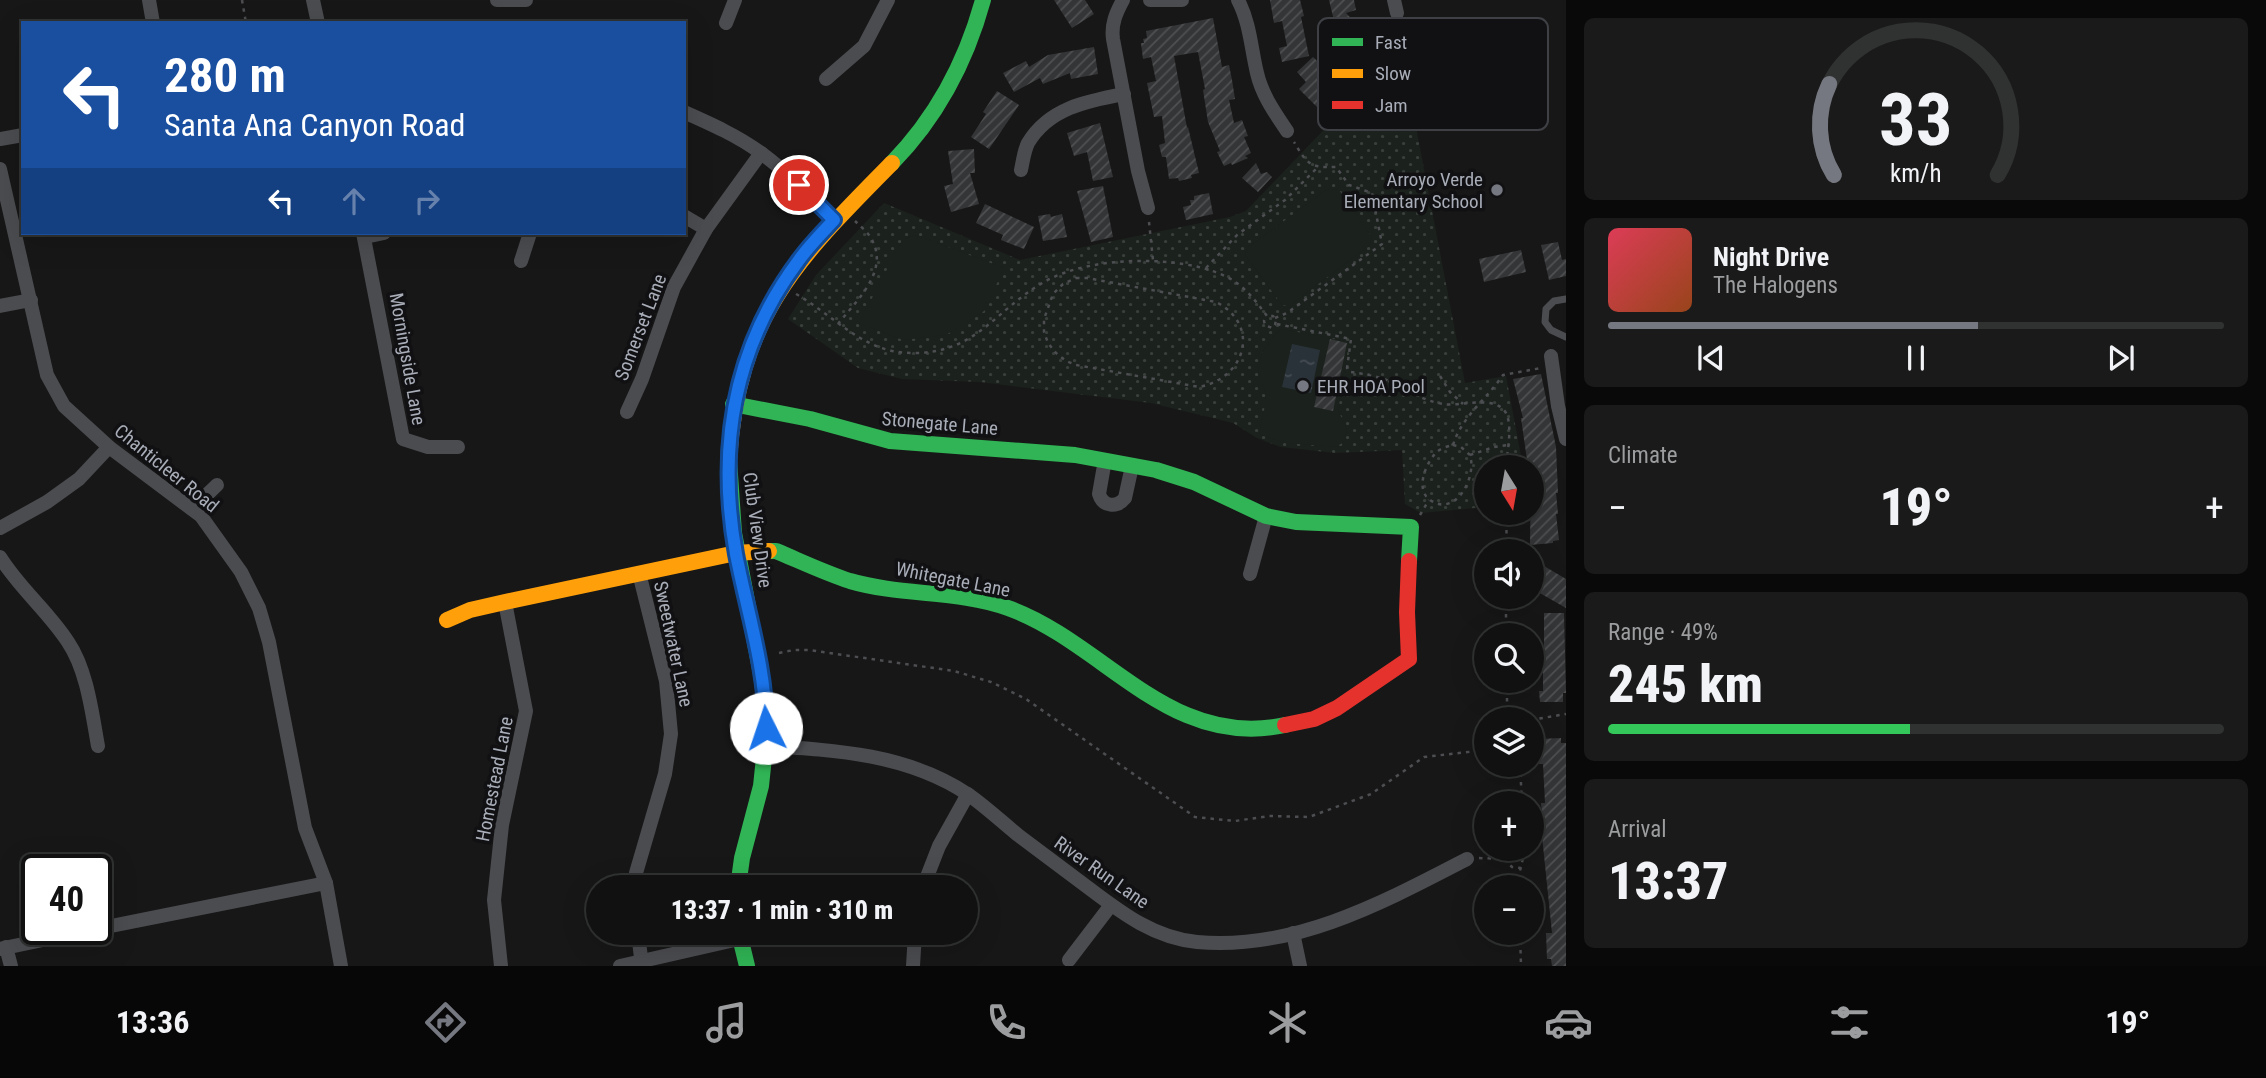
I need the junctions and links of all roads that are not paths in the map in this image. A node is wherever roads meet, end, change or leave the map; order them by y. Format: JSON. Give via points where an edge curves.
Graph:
{"nodes":[{"id":1,"x":149,"y":0,"type":"edge"},
{"id":2,"x":313,"y":0,"type":"edge"},
{"id":3,"x":497,"y":0,"type":"edge"},
{"id":4,"x":526,"y":0,"type":"edge"},
{"id":5,"x":735,"y":0,"type":"edge"},
{"id":6,"x":888,"y":0,"type":"edge"},
{"id":7,"x":983,"y":0,"type":"edge"},
{"id":8,"x":1123,"y":0,"type":"edge"},
{"id":9,"x":1150,"y":0,"type":"edge"},
{"id":10,"x":1182,"y":0,"type":"edge"},
{"id":11,"x":1238,"y":0,"type":"edge"},
{"id":12,"x":153,"y":21,"type":"edge"},
{"id":13,"x":317,"y":21,"type":"edge"},
{"id":14,"x":726,"y":23,"type":"dead end"},
{"id":15,"x":826,"y":79,"type":"dead end"},
{"id":16,"x":1124,"y":94,"type":"junction"},
{"id":17,"x":686,"y":113,"type":"edge"},
{"id":18,"x":1287,"y":131,"type":"dead end"},
{"id":19,"x":21,"y":135,"type":"edge"},
{"id":20,"x":0,"y":139,"type":"edge"},
{"id":21,"x":761,"y":153,"type":"junction"},
{"id":22,"x":0,"y":169,"type":"edge"},
{"id":23,"x":1021,"y":170,"type":"dead end"},
{"id":24,"x":1147,"y":208,"type":"dead end"},
{"id":25,"x":839,"y":214,"type":"junction"},
{"id":26,"x":686,"y":216,"type":"edge"},
{"id":27,"x":706,"y":229,"type":"junction"},
{"id":28,"x":364,"y":235,"type":"edge"},
{"id":29,"x":529,"y":235,"type":"edge"},
{"id":30,"x":521,"y":261,"type":"dead end"},
{"id":31,"x":1566,"y":299,"type":"edge"},
{"id":32,"x":31,"y":300,"type":"junction"},
{"id":33,"x":0,"y":306,"type":"edge"},
{"id":34,"x":1566,"y":337,"type":"edge"},
{"id":35,"x":1552,"y":361,"type":"road end"},
{"id":36,"x":733,"y":404,"type":"junction"},
{"id":37,"x":626,"y":412,"type":"dead end"},
{"id":38,"x":1565,"y":429,"type":"edge"},
{"id":39,"x":109,"y":447,"type":"junction"},
{"id":40,"x":458,"y":447,"type":"dead end"},
{"id":41,"x":1105,"y":460,"type":"junction"},
{"id":42,"x":1132,"y":466,"type":"junction"},
{"id":43,"x":217,"y":485,"type":"dead end"},
{"id":44,"x":192,"y":509,"type":"junction"},
{"id":45,"x":1266,"y":516,"type":"junction"},
{"id":46,"x":1411,"y":527,"type":"joint"},
{"id":47,"x":0,"y":528,"type":"edge"},
{"id":48,"x":736,"y":553,"type":"junction"},
{"id":49,"x":0,"y":557,"type":"edge"},
{"id":50,"x":639,"y":573,"type":"junction"},
{"id":51,"x":1250,"y":575,"type":"dead end"},
{"id":52,"x":505,"y":601,"type":"junction"},
{"id":53,"x":447,"y":620,"type":"dead end"},
{"id":54,"x":98,"y":746,"type":"dead end"},
{"id":55,"x":766,"y":746,"type":"junction"},
{"id":56,"x":968,"y":794,"type":"junction"},
{"id":57,"x":1467,"y":859,"type":"road end"},
{"id":58,"x":636,"y":875,"type":"edge"},
{"id":59,"x":740,"y":875,"type":"edge"},
{"id":60,"x":928,"y":875,"type":"edge"},
{"id":61,"x":326,"y":883,"type":"junction"},
{"id":62,"x":1111,"y":905,"type":"junction"},
{"id":63,"x":112,"y":926,"type":"edge"},
{"id":64,"x":1293,"y":933,"type":"junction"},
{"id":65,"x":21,"y":944,"type":"edge"},
{"id":66,"x":640,"y":945,"type":"edge"},
{"id":67,"x":708,"y":945,"type":"edge"},
{"id":68,"x":741,"y":945,"type":"edge"},
{"id":69,"x":914,"y":945,"type":"edge"},
{"id":70,"x":3,"y":948,"type":"edge"},
{"id":71,"x":1069,"y":960,"type":"dead end"},
{"id":72,"x":642,"y":964,"type":"edge"},
{"id":73,"x":11,"y":966,"type":"edge"},
{"id":74,"x":341,"y":966,"type":"edge"},
{"id":75,"x":501,"y":966,"type":"edge"},
{"id":76,"x":620,"y":966,"type":"edge"},
{"id":77,"x":747,"y":966,"type":"edge"},
{"id":78,"x":913,"y":966,"type":"edge"},
{"id":79,"x":1300,"y":966,"type":"edge"}],
"edges":[{"from":1,"to":12,"type":"street"},
{"from":2,"to":13,"type":"street"},
{"from":3,"to":4,"type":"street"},
{"from":5,"to":14,"type":"street"},
{"from":6,"to":15,"type":"street","via":[[864,46]]},
{"from":7,"to":25,"type":"street","name":"Club View Drive","via":[[952,84],[916,136]]},
{"from":8,"to":16,"type":"street","via":[[1112,29]]},
{"from":9,"to":10,"type":"street"},
{"from":11,"to":18,"type":"street","via":[[1257,75]]},
{"from":16,"to":23,"type":"street","via":[[1072,106],[1050,118],[1027,145]]},
{"from":16,"to":24,"type":"street"},
{"from":17,"to":21,"type":"street"},
{"from":19,"to":20,"type":"street"},
{"from":21,"to":25,"type":"street"},
{"from":21,"to":27,"type":"street","name":"Somerset Lane"},
{"from":22,"to":32,"type":"street","name":"Chanticleer Road"},
{"from":25,"to":36,"type":"street","name":"Club View Drive","via":[[799,260],[766,312]]},
{"from":26,"to":27,"type":"street"},
{"from":27,"to":37,"type":"street","name":"Somerset Lane","via":[[674,287]]},
{"from":28,"to":40,"type":"street","name":"Morningside Lane","via":[[403,439],[428,447]]},
{"from":29,"to":30,"type":"street"},
{"from":31,"to":34,"type":"lane","via":[[1554,301],[1546,309],[1545,323]]},
{"from":32,"to":33,"type":"street"},
{"from":32,"to":39,"type":"street","name":"Chanticleer Road","via":[[47,375],[64,405]]},
{"from":35,"to":38,"type":"street"},
{"from":36,"to":41,"type":"street","name":"Stonegate Lane","via":[[890,441]]},
{"from":36,"to":48,"type":"street","name":"Club View Drive","via":[[727,476]]},
{"from":39,"to":44,"type":"street","name":"Chanticleer Road"},
{"from":39,"to":47,"type":"street","via":[[79,480]]},
{"from":41,"to":42,"type":"street","name":"Stonegate Lane"},
{"from":41,"to":42,"type":"street","via":[[1099,494],[1109,505],[1125,498]]},
{"from":42,"to":45,"type":"street","name":"Stonegate Lane","via":[[1194,482]]},
{"from":43,"to":44,"type":"street"},
{"from":44,"to":61,"type":"street","name":"Chanticleer Road","via":[[221,542],[259,608],[305,828]]},
{"from":45,"to":46,"type":"street","name":"Stonegate Lane","via":[[1296,522]]},
{"from":45,"to":51,"type":"street"},
{"from":46,"to":48,"type":"street","name":"Whitegate Lane","via":[[1409,659],[1337,709],[1267,730],[1187,717],[1060,634],[1008,608],[851,581],[776,551]]},
{"from":48,"to":50,"type":"street","name":"Whitegate Lane"},
{"from":48,"to":55,"type":"street","name":"Club View Drive","via":[[761,674]]},
{"from":49,"to":54,"type":"street","via":[[70,644]]},
{"from":50,"to":52,"type":"street","name":"Whitegate Lane"},
{"from":50,"to":58,"type":"street","name":"Sweetwater Lane","via":[[666,681],[671,734],[665,774]]},
{"from":52,"to":53,"type":"street","name":"Whitegate Lane"},
{"from":52,"to":75,"type":"street","name":"Homestead Lane","via":[[526,711],[502,825],[495,888]]},
{"from":55,"to":56,"type":"street","name":"River Run Lane","via":[[870,755],[901,763]]},
{"from":55,"to":59,"type":"street","name":"Club View Drive"},
{"from":56,"to":60,"type":"street"},
{"from":56,"to":62,"type":"street","name":"River Run Lane"},
{"from":57,"to":64,"type":"street","name":"River Run Lane","via":[[1364,910]]},
{"from":61,"to":63,"type":"street"},
{"from":61,"to":74,"type":"street","name":"Chanticleer Road"},
{"from":62,"to":64,"type":"street","name":"River Run Lane","via":[[1131,920],[1196,942],[1226,943]]},
{"from":62,"to":71,"type":"street"},
{"from":64,"to":79,"type":"street"},
{"from":65,"to":70,"type":"street"},
{"from":66,"to":72,"type":"street"},
{"from":67,"to":72,"type":"street"},
{"from":68,"to":77,"type":"street"},
{"from":69,"to":78,"type":"street"},
{"from":70,"to":73,"type":"street"},
{"from":72,"to":76,"type":"street"}]}
